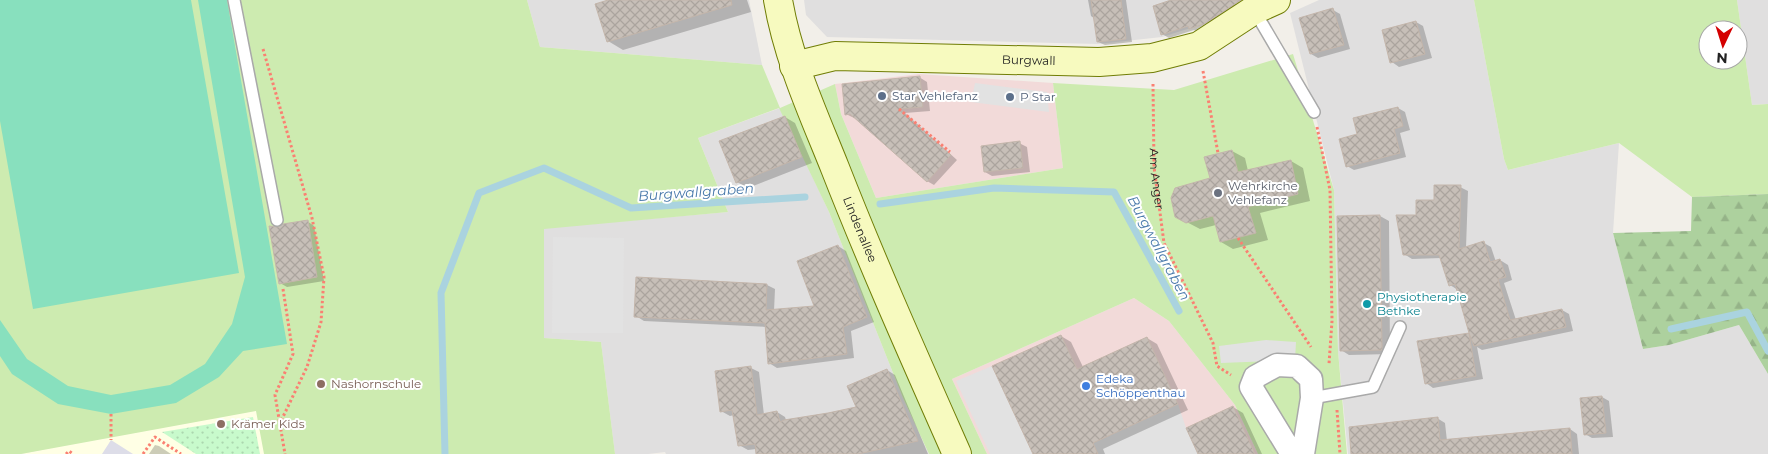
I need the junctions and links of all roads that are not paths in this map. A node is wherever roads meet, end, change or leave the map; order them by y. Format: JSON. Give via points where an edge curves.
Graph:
{"nodes":[{"id":1,"x":234,"y":0,"type":"edge"},
{"id":2,"x":778,"y":0,"type":"edge"},
{"id":3,"x":1260,"y":3,"type":"edge"},
{"id":4,"x":794,"y":66,"type":"junction"},
{"id":5,"x":1314,"y":112,"type":"road end"},
{"id":6,"x":277,"y":220,"type":"dead end"},
{"id":7,"x":1400,"y":327,"type":"dead end"},
{"id":8,"x":1311,"y":388,"type":"junction"},
{"id":9,"x":957,"y":454,"type":"edge"},
{"id":10,"x":1292,"y":454,"type":"edge"},
{"id":11,"x":1303,"y":454,"type":"edge"}],
"edges":[{"from":1,"to":6,"type":"lane"},
{"from":2,"to":4,"type":"main road","name":"Lindenallee"},
{"from":3,"to":4,"type":"main road","name":"Burgwall","via":[[1199,46],[1152,58],[1099,62],[835,56]]},
{"from":3,"to":5,"type":"lane"},
{"from":4,"to":9,"type":"main road","name":"Lindenallee","via":[[857,225]]},
{"from":7,"to":8,"type":"lane","via":[[1374,387]]},
{"from":8,"to":10,"type":"street","via":[[1297,366],[1277,365],[1256,377],[1252,387]]},
{"from":8,"to":11,"type":"street"}]}
